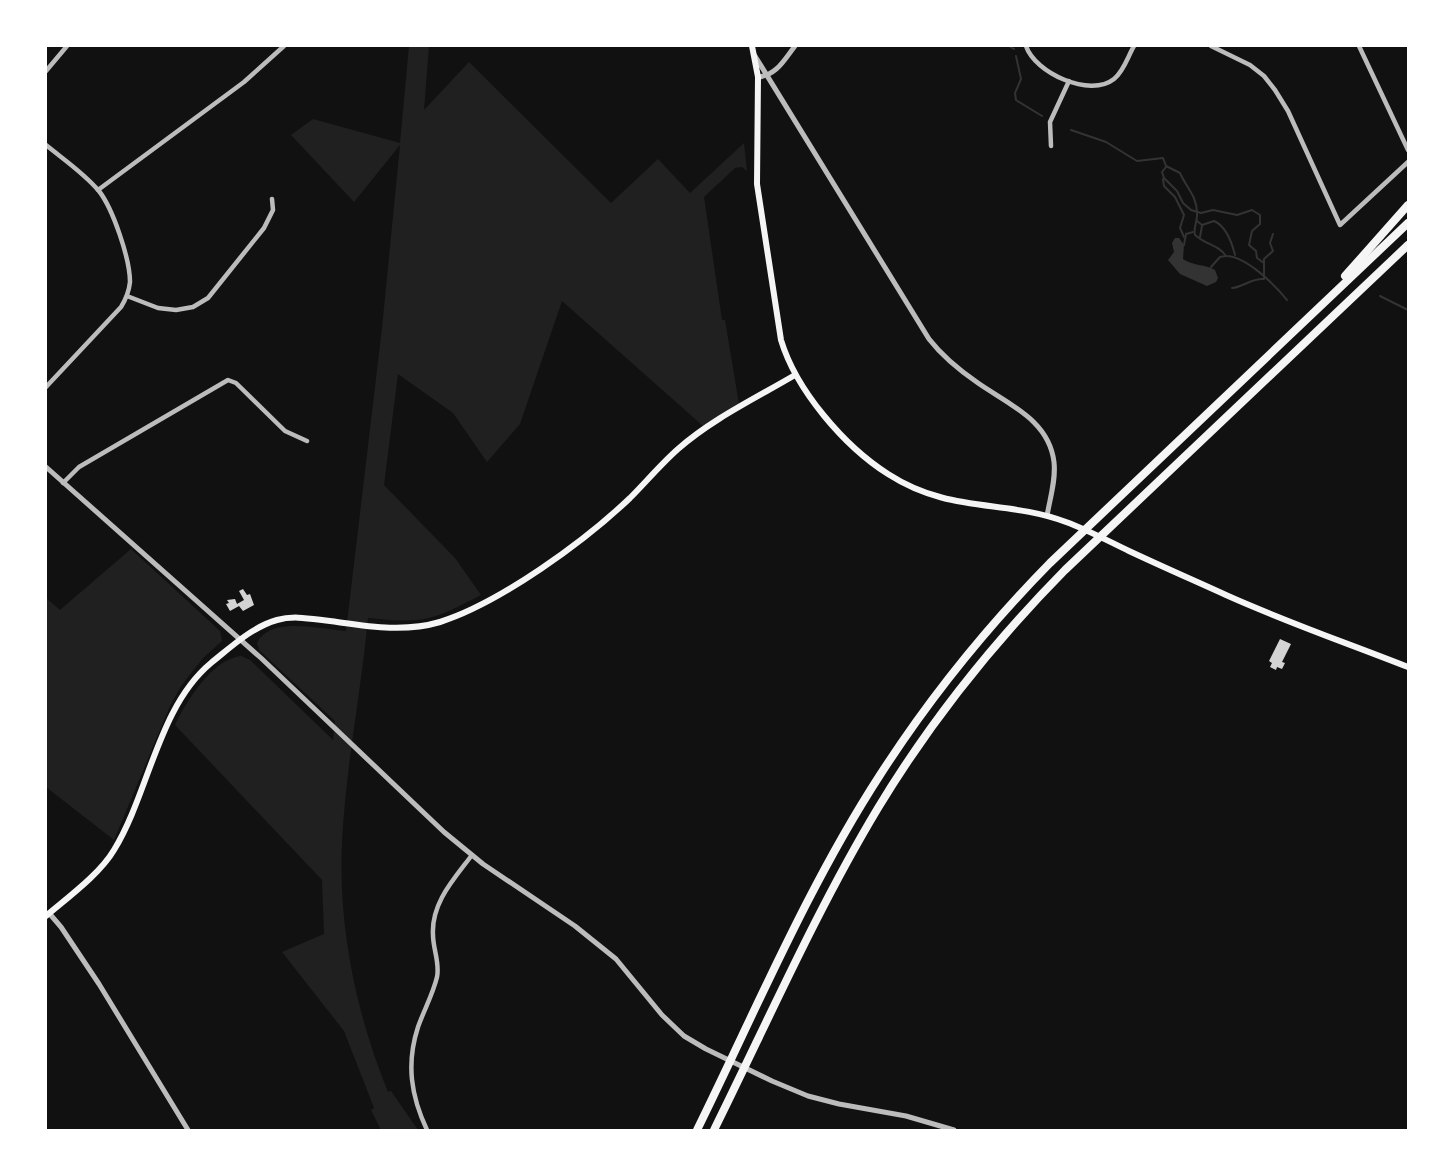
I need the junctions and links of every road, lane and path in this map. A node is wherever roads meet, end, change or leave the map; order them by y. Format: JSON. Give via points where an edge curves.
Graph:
{"nodes":[{"id":1,"x":67,"y":46,"type":"edge"},
{"id":2,"x":285,"y":46,"type":"edge"},
{"id":3,"x":752,"y":46,"type":"edge"},
{"id":4,"x":795,"y":46,"type":"edge"},
{"id":5,"x":1026,"y":46,"type":"edge"},
{"id":6,"x":1134,"y":46,"type":"edge"},
{"id":7,"x":1211,"y":46,"type":"edge"},
{"id":8,"x":1359,"y":46,"type":"edge"},
{"id":9,"x":755,"y":55,"type":"junction"},
{"id":10,"x":46,"y":71,"type":"edge"},
{"id":11,"x":768,"y":75,"type":"junction"},
{"id":12,"x":758,"y":77,"type":"junction"},
{"id":13,"x":1069,"y":81,"type":"junction"},
{"id":14,"x":46,"y":145,"type":"edge"},
{"id":15,"x":1051,"y":146,"type":"dead end"},
{"id":16,"x":1409,"y":150,"type":"edge"},
{"id":17,"x":1409,"y":162,"type":"edge"},
{"id":18,"x":99,"y":190,"type":"junction"},
{"id":19,"x":272,"y":198,"type":"dead end"},
{"id":20,"x":1409,"y":205,"type":"edge"},
{"id":21,"x":1409,"y":223,"type":"edge"},
{"id":22,"x":1409,"y":245,"type":"edge"},
{"id":23,"x":127,"y":296,"type":"junction"},
{"id":24,"x":1290,"y":336,"type":"junction"},
{"id":25,"x":795,"y":375,"type":"junction"},
{"id":26,"x":46,"y":387,"type":"edge"},
{"id":27,"x":307,"y":441,"type":"dead end"},
{"id":28,"x":46,"y":467,"type":"edge"},
{"id":29,"x":63,"y":483,"type":"junction"},
{"id":30,"x":1047,"y":516,"type":"junction"},
{"id":31,"x":240,"y":640,"type":"junction"},
{"id":32,"x":1409,"y":667,"type":"edge"},
{"id":33,"x":472,"y":855,"type":"junction"},
{"id":34,"x":47,"y":914,"type":"edge"},
{"id":35,"x":188,"y":1130,"type":"edge"},
{"id":36,"x":427,"y":1130,"type":"edge"},
{"id":37,"x":697,"y":1130,"type":"edge"},
{"id":38,"x":714,"y":1130,"type":"edge"},
{"id":39,"x":954,"y":1130,"type":"edge"}],
"edges":[{"from":1,"to":10,"type":"street"},
{"from":2,"to":18,"type":"street"},
{"from":3,"to":9,"type":"main road"},
{"from":4,"to":11,"type":"street"},
{"from":5,"to":13,"type":"street","via":[[1036,64]]},
{"from":6,"to":13,"type":"street","via":[[1113,80],[1091,87]]},
{"from":7,"to":17,"type":"street","via":[[1250,65],[1275,90],[1340,225]]},
{"from":8,"to":16,"type":"street"},
{"from":9,"to":11,"type":"street"},
{"from":9,"to":12,"type":"main road"},
{"from":11,"to":12,"type":"street"},
{"from":11,"to":30,"type":"street","via":[[929,339],[950,362],[1032,419],[1044,433],[1054,461]]},
{"from":12,"to":25,"type":"main road","via":[[759,201],[778,326]]},
{"from":13,"to":15,"type":"street","via":[[1050,122]]},
{"from":14,"to":18,"type":"street"},
{"from":18,"to":23,"type":"street","via":[[128,265]]},
{"from":19,"to":23,"type":"street","via":[[264,228],[221,285],[200,303],[168,310]]},
{"from":20,"to":24,"type":"highway"},
{"from":21,"to":24,"type":"highway"},
{"from":22,"to":38,"type":"highway","via":[[1029,607],[943,712],[892,786],[835,885]]},
{"from":23,"to":26,"type":"street"},
{"from":24,"to":37,"type":"highway","via":[[1018,595],[923,713],[880,776],[816,888]]},
{"from":25,"to":30,"type":"main road","via":[[859,450],[906,485],[947,500]]},
{"from":25,"to":31,"type":"main road","via":[[687,442],[621,506],[554,559],[466,611],[408,628],[284,618]]},
{"from":27,"to":29,"type":"street","via":[[285,430],[228,380],[79,467]]},
{"from":28,"to":29,"type":"street"},
{"from":29,"to":31,"type":"street"},
{"from":30,"to":32,"type":"main road","via":[[1245,604]]},
{"from":31,"to":33,"type":"street"},
{"from":31,"to":34,"type":"main road","via":[[203,670],[184,694],[110,858]]},
{"from":33,"to":36,"type":"street","via":[[434,914],[437,976],[416,1037],[411,1073],[415,1102]]},
{"from":33,"to":39,"type":"street","via":[[607,951],[669,1023],[706,1049],[823,1100]]},
{"from":34,"to":35,"type":"street","via":[[99,984]]}]}
